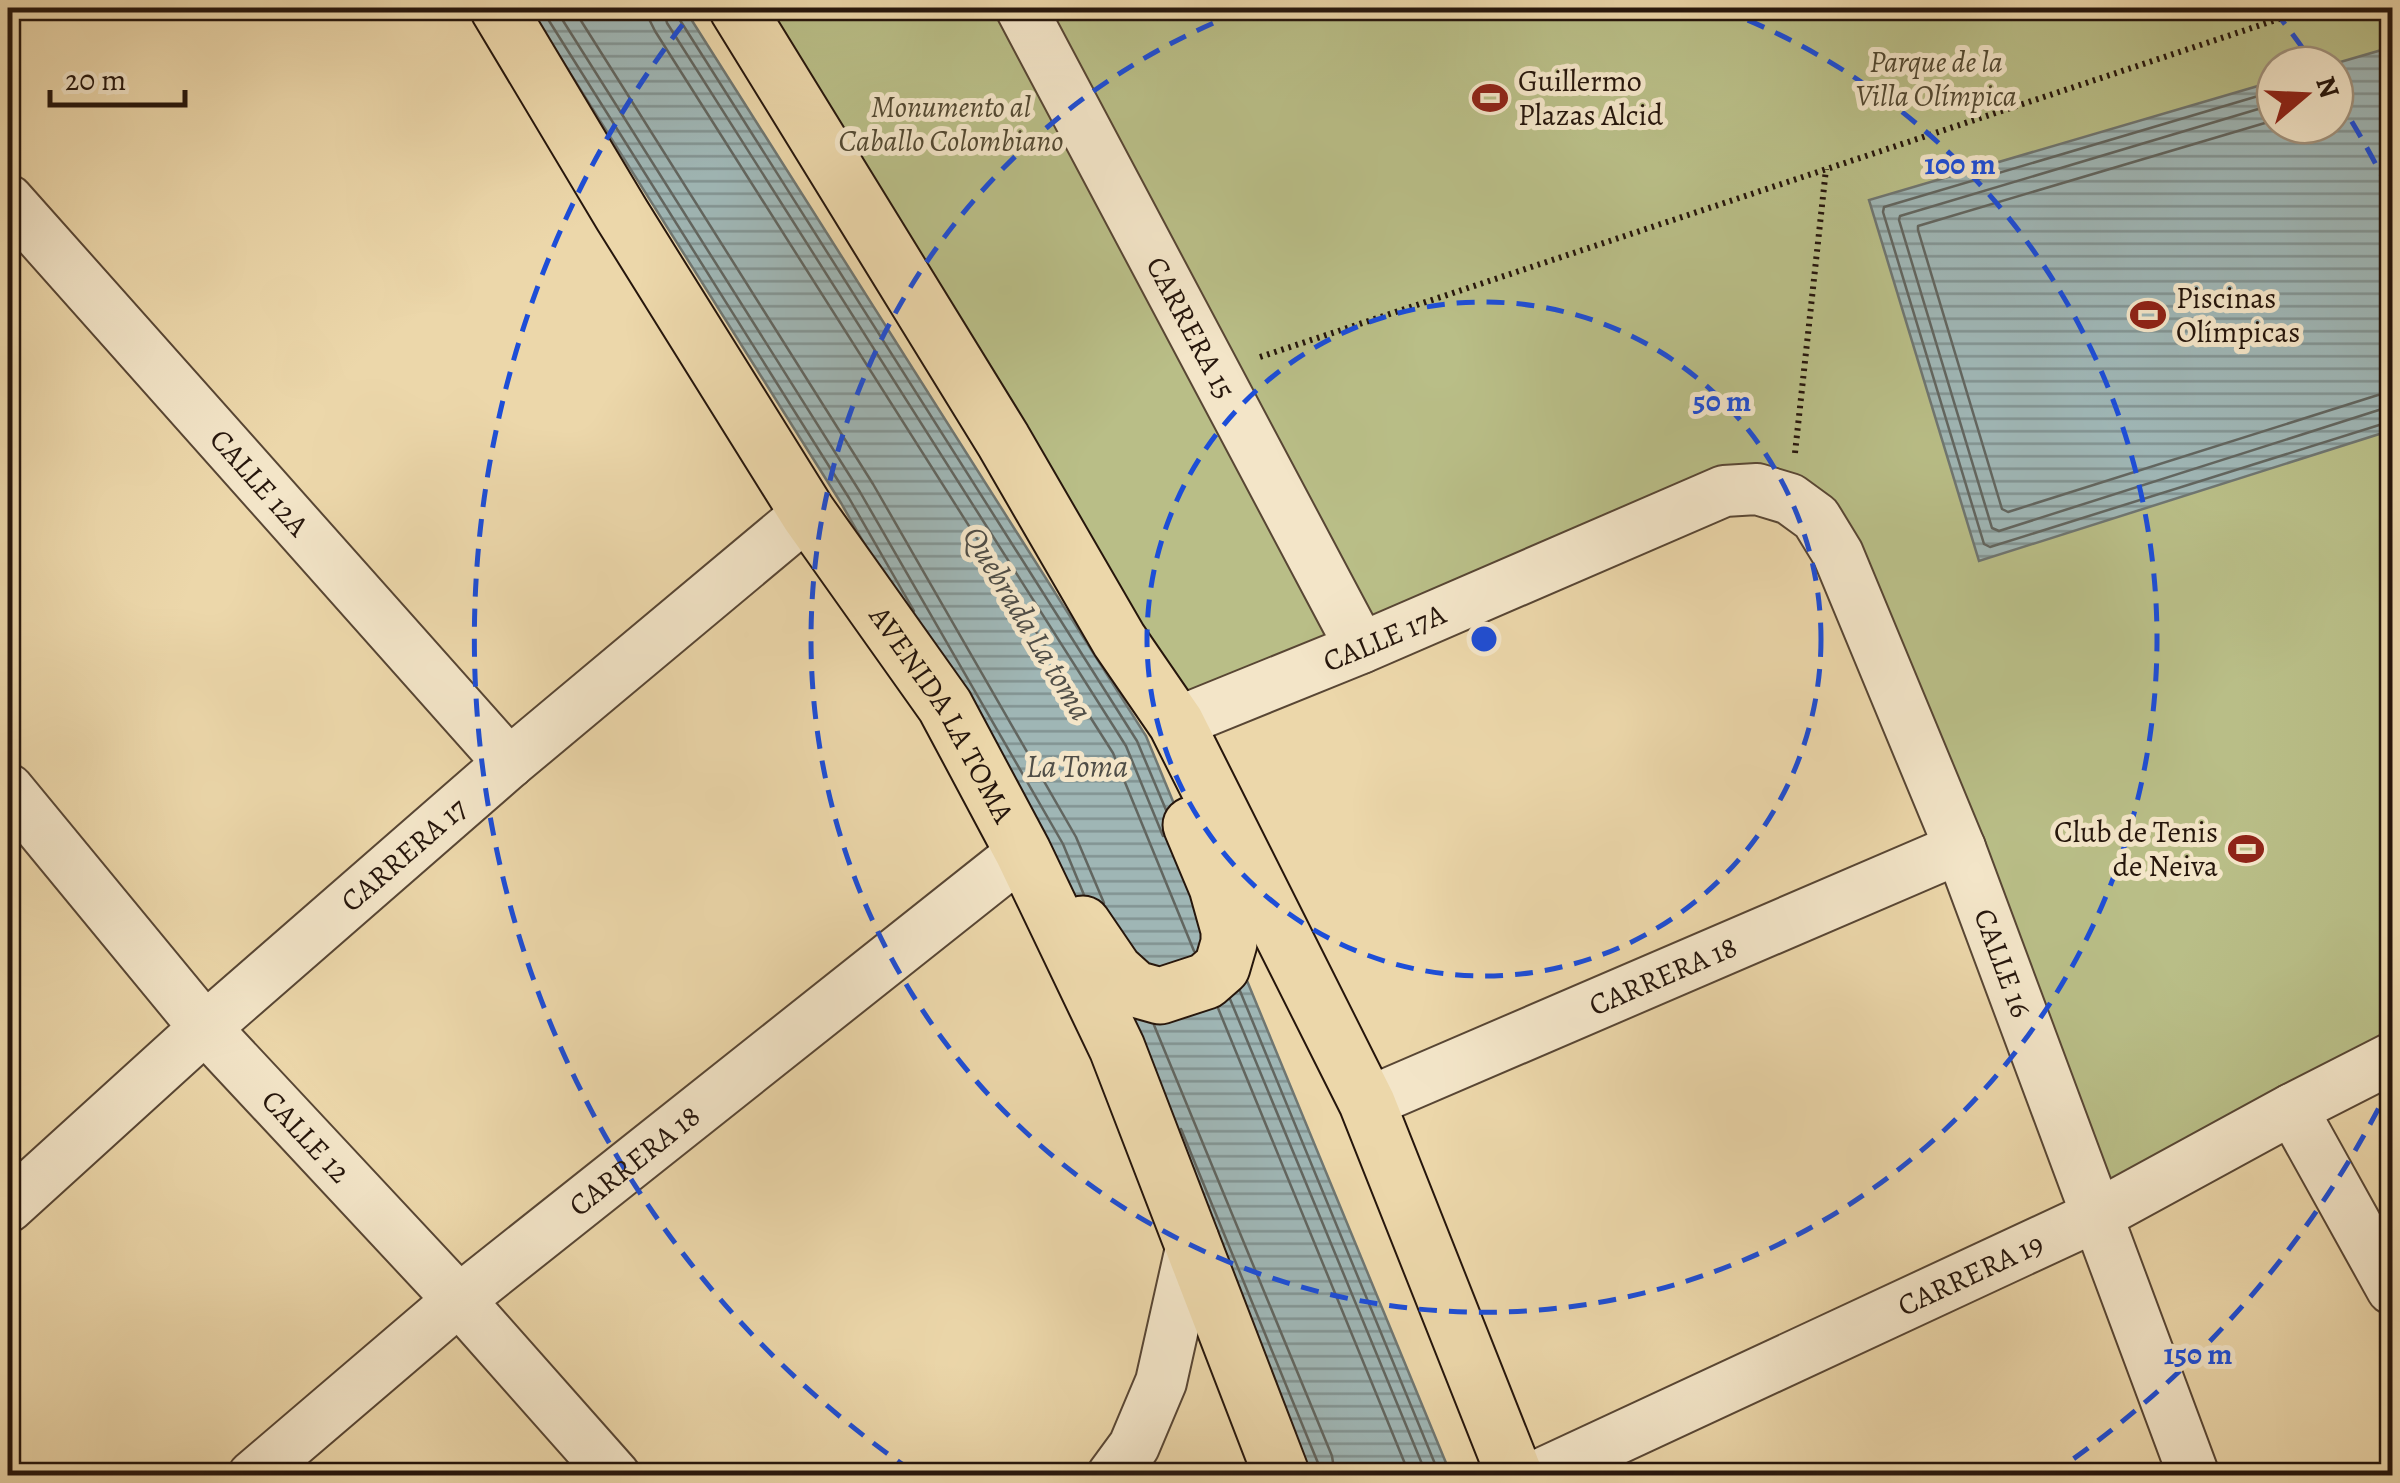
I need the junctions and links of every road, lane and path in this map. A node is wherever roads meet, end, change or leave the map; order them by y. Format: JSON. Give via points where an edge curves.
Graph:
{"nodes":[{"id":1,"x":498,"y":8,"type":"edge"},
{"id":2,"x":737,"y":8,"type":"edge"},
{"id":3,"x":1022,"y":8,"type":"edge"},
{"id":4,"x":2312,"y":8,"type":"edge"},
{"id":5,"x":1826,"y":169,"type":"junction"},
{"id":6,"x":8,"y":200,"type":"edge"},
{"id":7,"x":1213,"y":373,"type":"junction"},
{"id":8,"x":1774,"y":494,"type":"junction"},
{"id":9,"x":808,"y":513,"type":"junction"},
{"id":10,"x":1119,"y":640,"type":"junction"},
{"id":11,"x":1361,"y":648,"type":"junction"},
{"id":12,"x":945,"y":706,"type":"junction"},
{"id":13,"x":1176,"y":723,"type":"junction"},
{"id":14,"x":509,"y":762,"type":"junction"},
{"id":15,"x":8,"y":789,"type":"edge"},
{"id":16,"x":1960,"y":848,"type":"junction"},
{"id":17,"x":1022,"y":852,"type":"junction"},
{"id":18,"x":205,"y":1028,"type":"junction"},
{"id":19,"x":2392,"y":1058,"type":"edge"},
{"id":20,"x":1367,"y":1103,"type":"junction"},
{"id":21,"x":2292,"y":1109,"type":"junction"},
{"id":22,"x":8,"y":1207,"type":"edge"},
{"id":23,"x":2096,"y":1216,"type":"junction"},
{"id":24,"x":1192,"y":1239,"type":"junction"},
{"id":25,"x":2392,"y":1289,"type":"edge"},
{"id":26,"x":459,"y":1300,"type":"junction"},
{"id":27,"x":253,"y":1476,"type":"edge"},
{"id":28,"x":615,"y":1476,"type":"edge"},
{"id":29,"x":1112,"y":1476,"type":"edge"},
{"id":30,"x":1282,"y":1476,"type":"edge"},
{"id":31,"x":1515,"y":1476,"type":"edge"},
{"id":32,"x":1538,"y":1476,"type":"edge"},
{"id":33,"x":2194,"y":1476,"type":"edge"}],
"edges":[{"from":1,"to":9,"type":"main road","name":"AVENIDA LA TOMA"},
{"from":2,"to":10,"type":"main road"},
{"from":3,"to":7,"type":"street","name":"CARRERA 15"},
{"from":4,"to":5,"type":"path"},
{"from":5,"to":7,"type":"path"},
{"from":5,"to":8,"type":"path"},
{"from":6,"to":14,"type":"street","name":"CALLE 12A"},
{"from":7,"to":11,"type":"street","name":"CARRERA 15"},
{"from":8,"to":11,"type":"street","name":"CALLE 17A","via":[[1724,491]]},
{"from":8,"to":16,"type":"street","name":"CALLE 16","via":[[1816,518],[1838,554]]},
{"from":9,"to":12,"type":"main road","name":"AVENIDA LA TOMA"},
{"from":9,"to":14,"type":"street","name":"CARRERA 17"},
{"from":10,"to":12,"type":"main road","via":[[1229,930],[1222,967],[1183,988],[1135,990],[1114,971]]},
{"from":10,"to":13,"type":"main road"},
{"from":11,"to":13,"type":"street","name":"CALLE 17A"},
{"from":12,"to":17,"type":"main road","name":"AVENIDA LA TOMA"},
{"from":13,"to":20,"type":"main road"},
{"from":14,"to":18,"type":"street","name":"CARRERA 17"},
{"from":15,"to":18,"type":"street","name":"CALLE 12"},
{"from":16,"to":20,"type":"street","name":"CARRERA 18"},
{"from":16,"to":23,"type":"street","name":"CALLE 16"},
{"from":17,"to":24,"type":"main road","name":"AVENIDA LA TOMA","via":[[1117,1048]]},
{"from":17,"to":26,"type":"street","name":"CARRERA 18"},
{"from":18,"to":22,"type":"street","name":"CARRERA 17"},
{"from":18,"to":26,"type":"street","name":"CALLE 12"},
{"from":19,"to":21,"type":"street","name":"CARRERA 19"},
{"from":20,"to":31,"type":"main road"},
{"from":21,"to":23,"type":"street","name":"CARRERA 19"},
{"from":21,"to":25,"type":"street"},
{"from":23,"to":32,"type":"street","name":"CARRERA 19"},
{"from":23,"to":33,"type":"street","name":"CALLE 16"},
{"from":24,"to":29,"type":"street","via":[[1161,1382],[1134,1446]]},
{"from":24,"to":30,"type":"main road","name":"AVENIDA LA TOMA"},
{"from":26,"to":27,"type":"street","name":"CARRERA 18"},
{"from":26,"to":28,"type":"street","name":"CALLE 12"}]}
